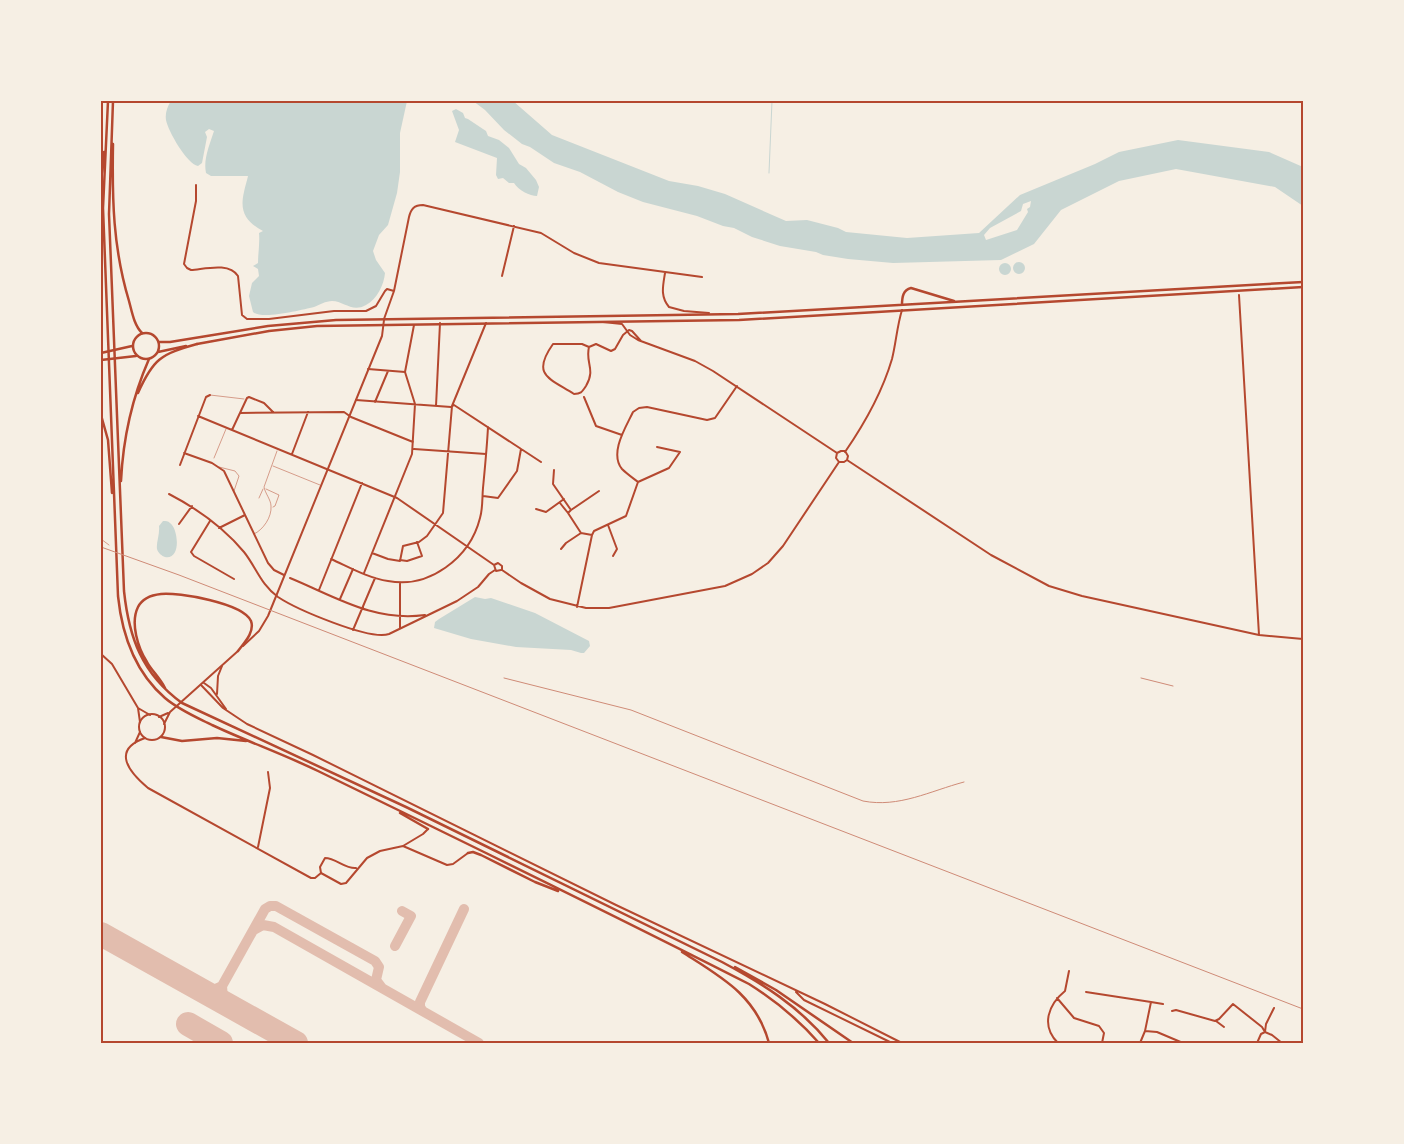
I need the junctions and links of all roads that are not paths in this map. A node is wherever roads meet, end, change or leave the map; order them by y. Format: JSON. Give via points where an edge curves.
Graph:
{"nodes":[{"id":1,"x":108,"y":101,"type":"edge"},
{"id":2,"x":113,"y":101,"type":"edge"},
{"id":3,"x":106,"y":123,"type":"junction"},
{"id":4,"x":101,"y":181,"type":"edge"},
{"id":5,"x":196,"y":185,"type":"dead end"},
{"id":6,"x":514,"y":226,"type":"junction"},
{"id":7,"x":665,"y":273,"type":"junction"},
{"id":8,"x":502,"y":276,"type":"dead end"},
{"id":9,"x":702,"y":277,"type":"dead end"},
{"id":10,"x":1303,"y":282,"type":"edge"},
{"id":11,"x":1303,"y":287,"type":"edge"},
{"id":12,"x":394,"y":291,"type":"junction"},
{"id":13,"x":1240,"y":295,"type":"dead end"},
{"id":14,"x":961,"y":302,"type":"junction"},
{"id":15,"x":902,"y":305,"type":"junction"},
{"id":16,"x":902,"y":310,"type":"junction"},
{"id":17,"x":711,"y":314,"type":"junction"},
{"id":18,"x":384,"y":319,"type":"junction"},
{"id":19,"x":599,"y":321,"type":"junction"},
{"id":20,"x":440,"y":323,"type":"junction"},
{"id":21,"x":486,"y":323,"type":"junction"},
{"id":22,"x":414,"y":324,"type":"junction"},
{"id":23,"x":383,"y":325,"type":"junction"},
{"id":24,"x":628,"y":332,"type":"junction"},
{"id":25,"x":142,"y":334,"type":"junction"},
{"id":26,"x":216,"y":335,"type":"junction"},
{"id":27,"x":225,"y":339,"type":"junction"},
{"id":28,"x":159,"y":342,"type":"junction"},
{"id":29,"x":196,"y":344,"type":"junction"},
{"id":30,"x":132,"y":346,"type":"junction"},
{"id":31,"x":589,"y":347,"type":"junction"},
{"id":32,"x":158,"y":352,"type":"junction"},
{"id":33,"x":101,"y":354,"type":"edge"},
{"id":34,"x":136,"y":356,"type":"junction"},
{"id":35,"x":149,"y":359,"type":"junction"},
{"id":36,"x":101,"y":360,"type":"edge"},
{"id":37,"x":368,"y":369,"type":"junction"},
{"id":38,"x":388,"y":370,"type":"junction"},
{"id":39,"x":405,"y":372,"type":"junction"},
{"id":40,"x":737,"y":386,"type":"junction"},
{"id":41,"x":210,"y":395,"type":"joint"},
{"id":42,"x":584,"y":397,"type":"dead end"},
{"id":43,"x":246,"y":399,"type":"junction"},
{"id":44,"x":355,"y":400,"type":"junction"},
{"id":45,"x":375,"y":402,"type":"junction"},
{"id":46,"x":416,"y":404,"type":"junction"},
{"id":47,"x":133,"y":405,"type":"junction"},
{"id":48,"x":436,"y":406,"type":"junction"},
{"id":49,"x":452,"y":406,"type":"junction"},
{"id":50,"x":272,"y":412,"type":"junction"},
{"id":51,"x":308,"y":412,"type":"junction"},
{"id":52,"x":240,"y":413,"type":"junction"},
{"id":53,"x":350,"y":414,"type":"junction"},
{"id":54,"x":101,"y":415,"type":"edge"},
{"id":55,"x":198,"y":416,"type":"junction"},
{"id":56,"x":488,"y":427,"type":"junction"},
{"id":57,"x":226,"y":428,"type":"junction"},
{"id":58,"x":232,"y":430,"type":"junction"},
{"id":59,"x":622,"y":435,"type":"junction"},
{"id":60,"x":413,"y":442,"type":"junction"},
{"id":61,"x":657,"y":446,"type":"dead end"},
{"id":62,"x":278,"y":449,"type":"junction"},
{"id":63,"x":413,"y":449,"type":"junction"},
{"id":64,"x":521,"y":449,"type":"junction"},
{"id":65,"x":449,"y":452,"type":"junction"},
{"id":66,"x":845,"y":452,"type":"junction"},
{"id":67,"x":184,"y":453,"type":"junction"},
{"id":68,"x":837,"y":453,"type":"junction"},
{"id":69,"x":486,"y":454,"type":"junction"},
{"id":70,"x":292,"y":455,"type":"junction"},
{"id":71,"x":214,"y":458,"type":"dead end"},
{"id":72,"x":847,"y":460,"type":"junction"},
{"id":73,"x":541,"y":462,"type":"dead end"},
{"id":74,"x":839,"y":462,"type":"junction"},
{"id":75,"x":180,"y":465,"type":"dead end"},
{"id":76,"x":271,"y":466,"type":"junction"},
{"id":77,"x":219,"y":467,"type":"junction"},
{"id":78,"x":326,"y":469,"type":"junction"},
{"id":79,"x":554,"y":470,"type":"dead end"},
{"id":80,"x":638,"y":482,"type":"junction"},
{"id":81,"x":362,"y":483,"type":"junction"},
{"id":82,"x":320,"y":485,"type":"junction"},
{"id":83,"x":264,"y":488,"type":"junction"},
{"id":84,"x":599,"y":491,"type":"dead end"},
{"id":85,"x":234,"y":492,"type":"junction"},
{"id":86,"x":168,"y":494,"type":"dead end"},
{"id":87,"x":482,"y":496,"type":"junction"},
{"id":88,"x":120,"y":497,"type":"junction"},
{"id":89,"x":395,"y":497,"type":"junction"},
{"id":90,"x":259,"y":498,"type":"dead end"},
{"id":91,"x":564,"y":500,"type":"junction"},
{"id":92,"x":560,"y":502,"type":"junction"},
{"id":93,"x":192,"y":506,"type":"junction"},
{"id":94,"x":271,"y":507,"type":"junction"},
{"id":95,"x":536,"y":509,"type":"dead end"},
{"id":96,"x":571,"y":510,"type":"junction"},
{"id":97,"x":568,"y":513,"type":"junction"},
{"id":98,"x":245,"y":515,"type":"junction"},
{"id":99,"x":115,"y":519,"type":"junction"},
{"id":100,"x":210,"y":521,"type":"junction"},
{"id":101,"x":179,"y":524,"type":"dead end"},
{"id":102,"x":436,"y":525,"type":"junction"},
{"id":103,"x":608,"y":525,"type":"junction"},
{"id":104,"x":219,"y":528,"type":"junction"},
{"id":105,"x":582,"y":533,"type":"junction"},
{"id":106,"x":254,"y":534,"type":"junction"},
{"id":107,"x":592,"y":535,"type":"junction"},
{"id":108,"x":101,"y":539,"type":"edge"},
{"id":109,"x":417,"y":542,"type":"junction"},
{"id":110,"x":109,"y":545,"type":"dead end"},
{"id":111,"x":466,"y":546,"type":"junction"},
{"id":112,"x":561,"y":549,"type":"dead end"},
{"id":113,"x":372,"y":553,"type":"junction"},
{"id":114,"x":612,"y":556,"type":"dead end"},
{"id":115,"x":331,"y":559,"type":"junction"},
{"id":116,"x":400,"y":560,"type":"junction"},
{"id":117,"x":494,"y":565,"type":"junction"},
{"id":118,"x":353,"y":568,"type":"junction"},
{"id":119,"x":495,"y":570,"type":"junction"},
{"id":120,"x":502,"y":570,"type":"junction"},
{"id":121,"x":364,"y":573,"type":"junction"},
{"id":122,"x":284,"y":575,"type":"junction"},
{"id":123,"x":290,"y":578,"type":"dead end"},
{"id":124,"x":375,"y":578,"type":"junction"},
{"id":125,"x":234,"y":579,"type":"dead end"},
{"id":126,"x":400,"y":582,"type":"junction"},
{"id":127,"x":319,"y":590,"type":"junction"},
{"id":128,"x":276,"y":595,"type":"junction"},
{"id":129,"x":340,"y":599,"type":"junction"},
{"id":130,"x":577,"y":606,"type":"junction"},
{"id":131,"x":362,"y":609,"type":"junction"},
{"id":132,"x":429,"y":615,"type":"junction"},
{"id":133,"x":401,"y":617,"type":"junction"},
{"id":134,"x":400,"y":628,"type":"junction"},
{"id":135,"x":353,"y":630,"type":"junction"},
{"id":136,"x":1259,"y":635,"type":"junction"},
{"id":137,"x":1303,"y":639,"type":"edge"},
{"id":138,"x":238,"y":651,"type":"junction"},
{"id":139,"x":101,"y":654,"type":"edge"},
{"id":140,"x":222,"y":666,"type":"junction"},
{"id":141,"x":204,"y":683,"type":"junction"},
{"id":142,"x":201,"y":685,"type":"junction"},
{"id":143,"x":167,"y":691,"type":"junction"},
{"id":144,"x":217,"y":696,"type":"junction"},
{"id":145,"x":138,"y":708,"type":"junction"},
{"id":146,"x":170,"y":712,"type":"junction"},
{"id":147,"x":229,"y":713,"type":"junction"},
{"id":148,"x":150,"y":715,"type":"junction"},
{"id":149,"x":159,"y":717,"type":"junction"},
{"id":150,"x":140,"y":722,"type":"junction"},
{"id":151,"x":164,"y":724,"type":"junction"},
{"id":152,"x":140,"y":732,"type":"junction"},
{"id":153,"x":161,"y":737,"type":"junction"},
{"id":154,"x":145,"y":738,"type":"junction"},
{"id":155,"x":249,"y":742,"type":"junction"},
{"id":156,"x":135,"y":743,"type":"junction"},
{"id":157,"x":268,"y":772,"type":"dead end"},
{"id":158,"x":388,"y":806,"type":"junction"},
{"id":159,"x":428,"y":829,"type":"joint"},
{"id":160,"x":403,"y":846,"type":"junction"},
{"id":161,"x":258,"y":847,"type":"junction"},
{"id":162,"x":468,"y":853,"type":"joint"},
{"id":163,"x":358,"y":867,"type":"junction"},
{"id":164,"x":321,"y":873,"type":"junction"},
{"id":165,"x":578,"y":899,"type":"junction"},
{"id":166,"x":675,"y":947,"type":"junction"},
{"id":167,"x":722,"y":962,"type":"junction"},
{"id":168,"x":1069,"y":971,"type":"dead end"},
{"id":169,"x":783,"y":985,"type":"junction"},
{"id":170,"x":1086,"y":992,"type":"dead end"},
{"id":171,"x":1056,"y":998,"type":"junction"},
{"id":172,"x":1150,"y":1002,"type":"junction"},
{"id":173,"x":1163,"y":1004,"type":"dead end"},
{"id":174,"x":1274,"y":1008,"type":"dead end"},
{"id":175,"x":1172,"y":1011,"type":"dead end"},
{"id":176,"x":1215,"y":1021,"type":"junction"},
{"id":177,"x":1224,"y":1027,"type":"dead end"},
{"id":178,"x":1145,"y":1031,"type":"junction"},
{"id":179,"x":1265,"y":1032,"type":"junction"},
{"id":180,"x":1055,"y":1042,"type":"edge"},
{"id":181,"x":1179,"y":1042,"type":"edge"},
{"id":182,"x":769,"y":1043,"type":"edge"},
{"id":183,"x":819,"y":1043,"type":"edge"},
{"id":184,"x":829,"y":1043,"type":"edge"},
{"id":185,"x":853,"y":1043,"type":"edge"},
{"id":186,"x":892,"y":1043,"type":"edge"},
{"id":187,"x":902,"y":1043,"type":"edge"},
{"id":188,"x":1102,"y":1043,"type":"edge"},
{"id":189,"x":1140,"y":1043,"type":"edge"},
{"id":190,"x":1183,"y":1043,"type":"edge"},
{"id":191,"x":1257,"y":1043,"type":"edge"},
{"id":192,"x":1282,"y":1043,"type":"edge"}],
"edges":[{"from":1,"to":3,"type":"main road"},
{"from":2,"to":25,"type":"main road","via":[[112,197],[116,239],[127,294]]},
{"from":2,"to":88,"type":"main road","via":[[108,205]]},
{"from":3,"to":4,"type":"main road"},
{"from":3,"to":99,"type":"main road","via":[[103,208]]},
{"from":5,"to":12,"type":"street","via":[[184,264],[191,270],[226,267],[236,272],[242,315],[247,319],[366,311],[376,306],[387,289]]},
{"from":6,"to":7,"type":"street","via":[[541,233],[574,253],[599,263]]},
{"from":6,"to":8,"type":"street"},
{"from":6,"to":12,"type":"street","via":[[416,205],[408,217]]},
{"from":7,"to":9,"type":"street"},
{"from":7,"to":17,"type":"street","via":[[662,291],[669,307]]},
{"from":10,"to":14,"type":"main road"},
{"from":11,"to":16,"type":"main road"},
{"from":12,"to":18,"type":"street"},
{"from":13,"to":136,"type":"street"},
{"from":14,"to":15,"type":"main road"},
{"from":14,"to":15,"type":"main road","via":[[911,288],[903,293]]},
{"from":15,"to":16,"type":"main road"},
{"from":15,"to":17,"type":"main road"},
{"from":16,"to":19,"type":"main road","via":[[739,320]]},
{"from":16,"to":66,"type":"street","via":[[881,390]]},
{"from":17,"to":18,"type":"main road"},
{"from":18,"to":23,"type":"street"},
{"from":18,"to":26,"type":"main road","via":[[301,322]]},
{"from":19,"to":21,"type":"main road"},
{"from":19,"to":24,"type":"street","via":[[622,324]]},
{"from":20,"to":21,"type":"main road"},
{"from":20,"to":22,"type":"main road"},
{"from":20,"to":48,"type":"street"},
{"from":21,"to":49,"type":"street"},
{"from":22,"to":23,"type":"main road"},
{"from":22,"to":39,"type":"street"},
{"from":23,"to":27,"type":"main road","via":[[317,326]]},
{"from":23,"to":37,"type":"street","via":[[382,336]]},
{"from":24,"to":31,"type":"street","via":[[614,350],[596,344]]},
{"from":24,"to":40,"type":"street","via":[[632,331],[642,341],[695,362]]},
{"from":25,"to":28,"type":"main road","via":[[152,334]]},
{"from":25,"to":30,"type":"main road","via":[[135,338]]},
{"from":26,"to":27,"type":"main road"},
{"from":26,"to":28,"type":"main road"},
{"from":27,"to":29,"type":"main road"},
{"from":28,"to":32,"type":"main road"},
{"from":29,"to":32,"type":"main road"},
{"from":29,"to":47,"type":"main road","via":[[170,352],[155,363]]},
{"from":30,"to":33,"type":"main road"},
{"from":30,"to":34,"type":"main road"},
{"from":31,"to":31,"type":"street","via":[[592,377],[579,394],[574,394],[543,372],[554,344]]},
{"from":32,"to":35,"type":"main road"},
{"from":34,"to":35,"type":"main road"},
{"from":34,"to":36,"type":"main road"},
{"from":35,"to":47,"type":"main road"},
{"from":37,"to":38,"type":"street"},
{"from":37,"to":44,"type":"street"},
{"from":38,"to":39,"type":"street"},
{"from":38,"to":45,"type":"street"},
{"from":39,"to":46,"type":"street"},
{"from":40,"to":59,"type":"street","via":[[715,418],[707,420],[640,408],[633,412]]},
{"from":40,"to":68,"type":"street"},
{"from":41,"to":43,"type":"lane"},
{"from":41,"to":55,"type":"street"},
{"from":42,"to":59,"type":"street","via":[[596,426]]},
{"from":43,"to":50,"type":"street","via":[[250,397],[264,403]]},
{"from":43,"to":52,"type":"street"},
{"from":44,"to":45,"type":"street"},
{"from":44,"to":53,"type":"street"},
{"from":45,"to":46,"type":"street"},
{"from":46,"to":48,"type":"street"},
{"from":46,"to":60,"type":"street"},
{"from":47,"to":88,"type":"main road","via":[[123,446]]},
{"from":48,"to":49,"type":"street"},
{"from":49,"to":56,"type":"street"},
{"from":49,"to":65,"type":"street"},
{"from":50,"to":51,"type":"street"},
{"from":50,"to":52,"type":"street"},
{"from":51,"to":53,"type":"street"},
{"from":51,"to":70,"type":"street"},
{"from":52,"to":58,"type":"street"},
{"from":53,"to":60,"type":"street"},
{"from":53,"to":78,"type":"street"},
{"from":54,"to":99,"type":"main road","via":[[108,440]]},
{"from":55,"to":57,"type":"street"},
{"from":55,"to":67,"type":"street"},
{"from":56,"to":64,"type":"street"},
{"from":56,"to":69,"type":"street"},
{"from":57,"to":58,"type":"street"},
{"from":57,"to":71,"type":"lane"},
{"from":58,"to":62,"type":"street"},
{"from":59,"to":80,"type":"street","via":[[617,453],[619,464]]},
{"from":60,"to":63,"type":"street"},
{"from":61,"to":80,"type":"street","via":[[680,452],[669,468]]},
{"from":62,"to":70,"type":"street"},
{"from":62,"to":76,"type":"lane"},
{"from":63,"to":65,"type":"street"},
{"from":63,"to":89,"type":"street"},
{"from":64,"to":73,"type":"street"},
{"from":64,"to":87,"type":"street","via":[[517,470],[498,498]]},
{"from":65,"to":69,"type":"street"},
{"from":65,"to":102,"type":"street","via":[[444,504]]},
{"from":66,"to":68,"type":"street"},
{"from":66,"to":72,"type":"street"},
{"from":67,"to":75,"type":"street"},
{"from":67,"to":77,"type":"street"},
{"from":68,"to":74,"type":"street"},
{"from":69,"to":87,"type":"street"},
{"from":70,"to":78,"type":"street"},
{"from":72,"to":74,"type":"street"},
{"from":72,"to":136,"type":"street","via":[[991,555],[1049,586]]},
{"from":74,"to":130,"type":"street","via":[[783,546],[768,563],[752,574],[725,586],[620,606]]},
{"from":76,"to":82,"type":"lane"},
{"from":76,"to":83,"type":"lane"},
{"from":77,"to":85,"type":"street"},
{"from":77,"to":85,"type":"lane","via":[[234,471],[239,476]]},
{"from":78,"to":81,"type":"street"},
{"from":78,"to":82,"type":"street"},
{"from":79,"to":91,"type":"street","via":[[553,484]]},
{"from":80,"to":103,"type":"street","via":[[626,516]]},
{"from":81,"to":89,"type":"street"},
{"from":81,"to":115,"type":"street"},
{"from":82,"to":122,"type":"street"},
{"from":83,"to":90,"type":"lane"},
{"from":83,"to":94,"type":"lane"},
{"from":83,"to":94,"type":"lane","via":[[279,495],[275,506]]},
{"from":84,"to":96,"type":"street"},
{"from":85,"to":98,"type":"street"},
{"from":86,"to":93,"type":"street"},
{"from":87,"to":111,"type":"street","via":[[478,525]]},
{"from":88,"to":143,"type":"main road","via":[[129,628],[143,661]]},
{"from":89,"to":102,"type":"street"},
{"from":89,"to":113,"type":"street"},
{"from":91,"to":92,"type":"street"},
{"from":91,"to":96,"type":"street"},
{"from":92,"to":95,"type":"street","via":[[546,512]]},
{"from":92,"to":97,"type":"street"},
{"from":93,"to":100,"type":"street"},
{"from":93,"to":101,"type":"street"},
{"from":94,"to":106,"type":"lane","via":[[263,528]]},
{"from":96,"to":97,"type":"street"},
{"from":97,"to":105,"type":"street"},
{"from":98,"to":104,"type":"street"},
{"from":98,"to":106,"type":"street"},
{"from":99,"to":155,"type":"main road","via":[[120,616],[135,660],[159,693],[180,710]]},
{"from":100,"to":104,"type":"street"},
{"from":100,"to":125,"type":"street","via":[[191,552]]},
{"from":102,"to":109,"type":"street"},
{"from":102,"to":111,"type":"street"},
{"from":103,"to":107,"type":"street"},
{"from":103,"to":114,"type":"street","via":[[617,549]]},
{"from":104,"to":128,"type":"street","via":[[243,550],[260,578]]},
{"from":105,"to":107,"type":"street"},
{"from":105,"to":112,"type":"street","via":[[566,542]]},
{"from":106,"to":122,"type":"street","via":[[270,565]]},
{"from":107,"to":130,"type":"street"},
{"from":108,"to":110,"type":"lane"},
{"from":109,"to":116,"type":"street","via":[[403,546]]},
{"from":109,"to":116,"type":"street","via":[[422,556]]},
{"from":111,"to":117,"type":"street"},
{"from":111,"to":126,"type":"street","via":[[453,563],[432,576]]},
{"from":113,"to":116,"type":"street"},
{"from":113,"to":121,"type":"street"},
{"from":115,"to":118,"type":"street"},
{"from":115,"to":127,"type":"street"},
{"from":117,"to":119,"type":"street"},
{"from":117,"to":120,"type":"street","via":[[500,564]]},
{"from":118,"to":121,"type":"street"},
{"from":118,"to":129,"type":"street"},
{"from":119,"to":120,"type":"street"},
{"from":119,"to":132,"type":"street","via":[[478,587]]},
{"from":120,"to":130,"type":"street","via":[[540,594]]},
{"from":121,"to":124,"type":"street"},
{"from":122,"to":128,"type":"street"},
{"from":123,"to":127,"type":"street"},
{"from":124,"to":126,"type":"street"},
{"from":124,"to":131,"type":"street"},
{"from":126,"to":133,"type":"street"},
{"from":127,"to":129,"type":"street"},
{"from":128,"to":135,"type":"street"},
{"from":128,"to":138,"type":"street","via":[[262,628]]},
{"from":129,"to":131,"type":"street"},
{"from":131,"to":133,"type":"street"},
{"from":131,"to":135,"type":"street"},
{"from":132,"to":133,"type":"street"},
{"from":132,"to":134,"type":"street"},
{"from":133,"to":134,"type":"street"},
{"from":134,"to":135,"type":"street","via":[[383,636]]},
{"from":136,"to":137,"type":"street"},
{"from":138,"to":140,"type":"street"},
{"from":138,"to":143,"type":"main road","via":[[252,628],[250,619],[242,611],[178,595],[161,594],[145,600],[136,612],[136,632],[147,662]]},
{"from":139,"to":145,"type":"street","via":[[112,664]]},
{"from":140,"to":141,"type":"street"},
{"from":140,"to":144,"type":"street"},
{"from":141,"to":142,"type":"street"},
{"from":141,"to":144,"type":"street"},
{"from":142,"to":146,"type":"street"},
{"from":142,"to":147,"type":"street"},
{"from":143,"to":167,"type":"main road","via":[[206,715],[300,756]]},
{"from":144,"to":147,"type":"street"},
{"from":145,"to":148,"type":"street"},
{"from":145,"to":150,"type":"street"},
{"from":146,"to":149,"type":"street"},
{"from":146,"to":151,"type":"street"},
{"from":147,"to":169,"type":"street"},
{"from":148,"to":149,"type":"street"},
{"from":148,"to":150,"type":"street"},
{"from":149,"to":151,"type":"street"},
{"from":150,"to":152,"type":"street"},
{"from":151,"to":153,"type":"street"},
{"from":152,"to":154,"type":"street"},
{"from":152,"to":156,"type":"street"},
{"from":153,"to":154,"type":"street"},
{"from":153,"to":155,"type":"main road","via":[[182,741],[227,738]]},
{"from":154,"to":156,"type":"street"},
{"from":155,"to":158,"type":"main road"},
{"from":156,"to":161,"type":"street","via":[[127,752],[125,762],[137,779]]},
{"from":157,"to":161,"type":"street","via":[[270,788]]},
{"from":158,"to":159,"type":"main road"},
{"from":158,"to":165,"type":"main road"},
{"from":159,"to":160,"type":"street"},
{"from":160,"to":162,"type":"street","via":[[447,865]]},
{"from":160,"to":163,"type":"street","via":[[380,851]]},
{"from":161,"to":164,"type":"street","via":[[311,878]]},
{"from":162,"to":165,"type":"main road","via":[[478,853]]},
{"from":163,"to":164,"type":"street","via":[[349,880],[341,884]]},
{"from":163,"to":164,"type":"street","via":[[354,870],[332,858],[325,858],[320,867]]},
{"from":165,"to":166,"type":"main road"},
{"from":166,"to":182,"type":"main road","via":[[738,991],[756,1012]]},
{"from":166,"to":183,"type":"main road","via":[[769,996],[802,1023]]},
{"from":167,"to":184,"type":"main road","via":[[797,1009]]},
{"from":167,"to":185,"type":"main road","via":[[765,983]]},
{"from":168,"to":171,"type":"street","via":[[1066,991]]},
{"from":169,"to":186,"type":"street","via":[[804,1000]]},
{"from":169,"to":187,"type":"street"},
{"from":170,"to":172,"type":"street"},
{"from":171,"to":180,"type":"street","via":[[1048,1013],[1049,1028]]},
{"from":171,"to":188,"type":"street","via":[[1074,1018],[1100,1026],[1104,1033]]},
{"from":172,"to":173,"type":"street"},
{"from":172,"to":178,"type":"street"},
{"from":174,"to":179,"type":"street"},
{"from":175,"to":176,"type":"street"},
{"from":176,"to":177,"type":"street"},
{"from":176,"to":179,"type":"street","via":[[1233,1004]]},
{"from":178,"to":181,"type":"street","via":[[1157,1032]]},
{"from":178,"to":189,"type":"street"},
{"from":179,"to":191,"type":"street"},
{"from":179,"to":192,"type":"street"},
{"from":181,"to":190,"type":"street"}]}
